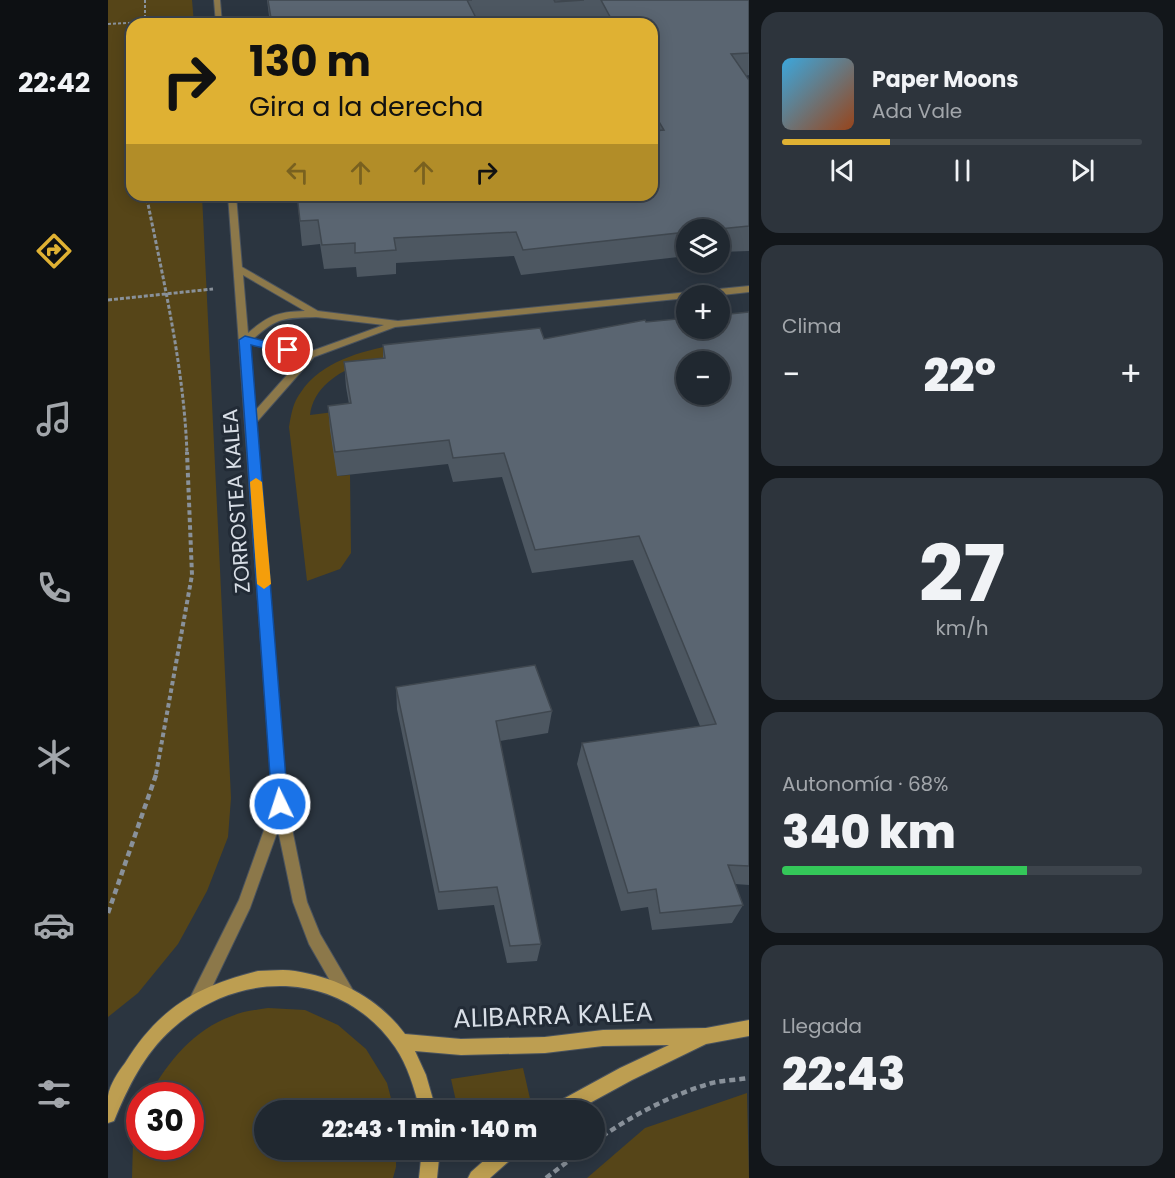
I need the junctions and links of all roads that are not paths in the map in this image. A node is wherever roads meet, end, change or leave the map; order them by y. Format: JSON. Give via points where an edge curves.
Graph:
{"nodes":[{"id":1,"x":217,"y":0,"type":"edge"},
{"id":2,"x":218,"y":18,"type":"edge"},
{"id":3,"x":232,"y":201,"type":"edge"},
{"id":4,"x":238,"y":267,"type":"junction"},
{"id":5,"x":749,"y":289,"type":"edge"},
{"id":6,"x":316,"y":314,"type":"junction"},
{"id":7,"x":398,"y":324,"type":"junction"},
{"id":8,"x":245,"y":340,"type":"junction"},
{"id":9,"x":310,"y":355,"type":"junction"},
{"id":10,"x":252,"y":421,"type":"junction"},
{"id":11,"x":280,"y":804,"type":"junction"},
{"id":12,"x":346,"y":992,"type":"junction"},
{"id":13,"x":197,"y":1000,"type":"junction"},
{"id":14,"x":749,"y":1028,"type":"edge"},
{"id":15,"x":706,"y":1035,"type":"junction"},
{"id":16,"x":401,"y":1042,"type":"junction"},
{"id":17,"x":112,"y":1090,"type":"edge"},
{"id":18,"x":425,"y":1100,"type":"edge"},
{"id":19,"x":578,"y":1100,"type":"edge"},
{"id":20,"x":108,"y":1115,"type":"edge"},
{"id":21,"x":430,"y":1160,"type":"edge"},
{"id":22,"x":497,"y":1160,"type":"edge"},
{"id":23,"x":428,"y":1178,"type":"edge"},
{"id":24,"x":477,"y":1178,"type":"edge"}],
"edges":[{"from":1,"to":2,"type":"street"},
{"from":3,"to":4,"type":"street","name":"ZORROSTEA KALEA"},
{"from":4,"to":6,"type":"street"},
{"from":4,"to":8,"type":"street","name":"ZORROSTEA KALEA"},
{"from":5,"to":7,"type":"street"},
{"from":6,"to":7,"type":"street"},
{"from":6,"to":8,"type":"street","via":[[281,315]]},
{"from":7,"to":9,"type":"street"},
{"from":8,"to":9,"type":"street"},
{"from":8,"to":10,"type":"street","name":"ZORROSTEA KALEA"},
{"from":9,"to":10,"type":"street"},
{"from":10,"to":11,"type":"street","name":"ZORROSTEA KALEA"},
{"from":11,"to":12,"type":"street","name":"ZORROSTEA KALEA","via":[[300,902],[314,939]]},
{"from":11,"to":13,"type":"street","name":"ZORROSTEA KALEA","via":[[245,903]]},
{"from":12,"to":13,"type":"street","via":[[310,980],[272,976],[234,984]]},
{"from":12,"to":16,"type":"street","via":[[376,1013]]},
{"from":13,"to":17,"type":"street","via":[[166,1023],[138,1052]]},
{"from":14,"to":15,"type":"street","name":"ALIBARRA KALEA"},
{"from":15,"to":16,"type":"street","name":"ALIBARRA KALEA","via":[[461,1047]]},
{"from":15,"to":19,"type":"street","name":"ALIBARRA KALEA"},
{"from":16,"to":18,"type":"street","via":[[419,1077]]},
{"from":17,"to":20,"type":"street"},
{"from":21,"to":23,"type":"street"},
{"from":22,"to":24,"type":"street"}]}
